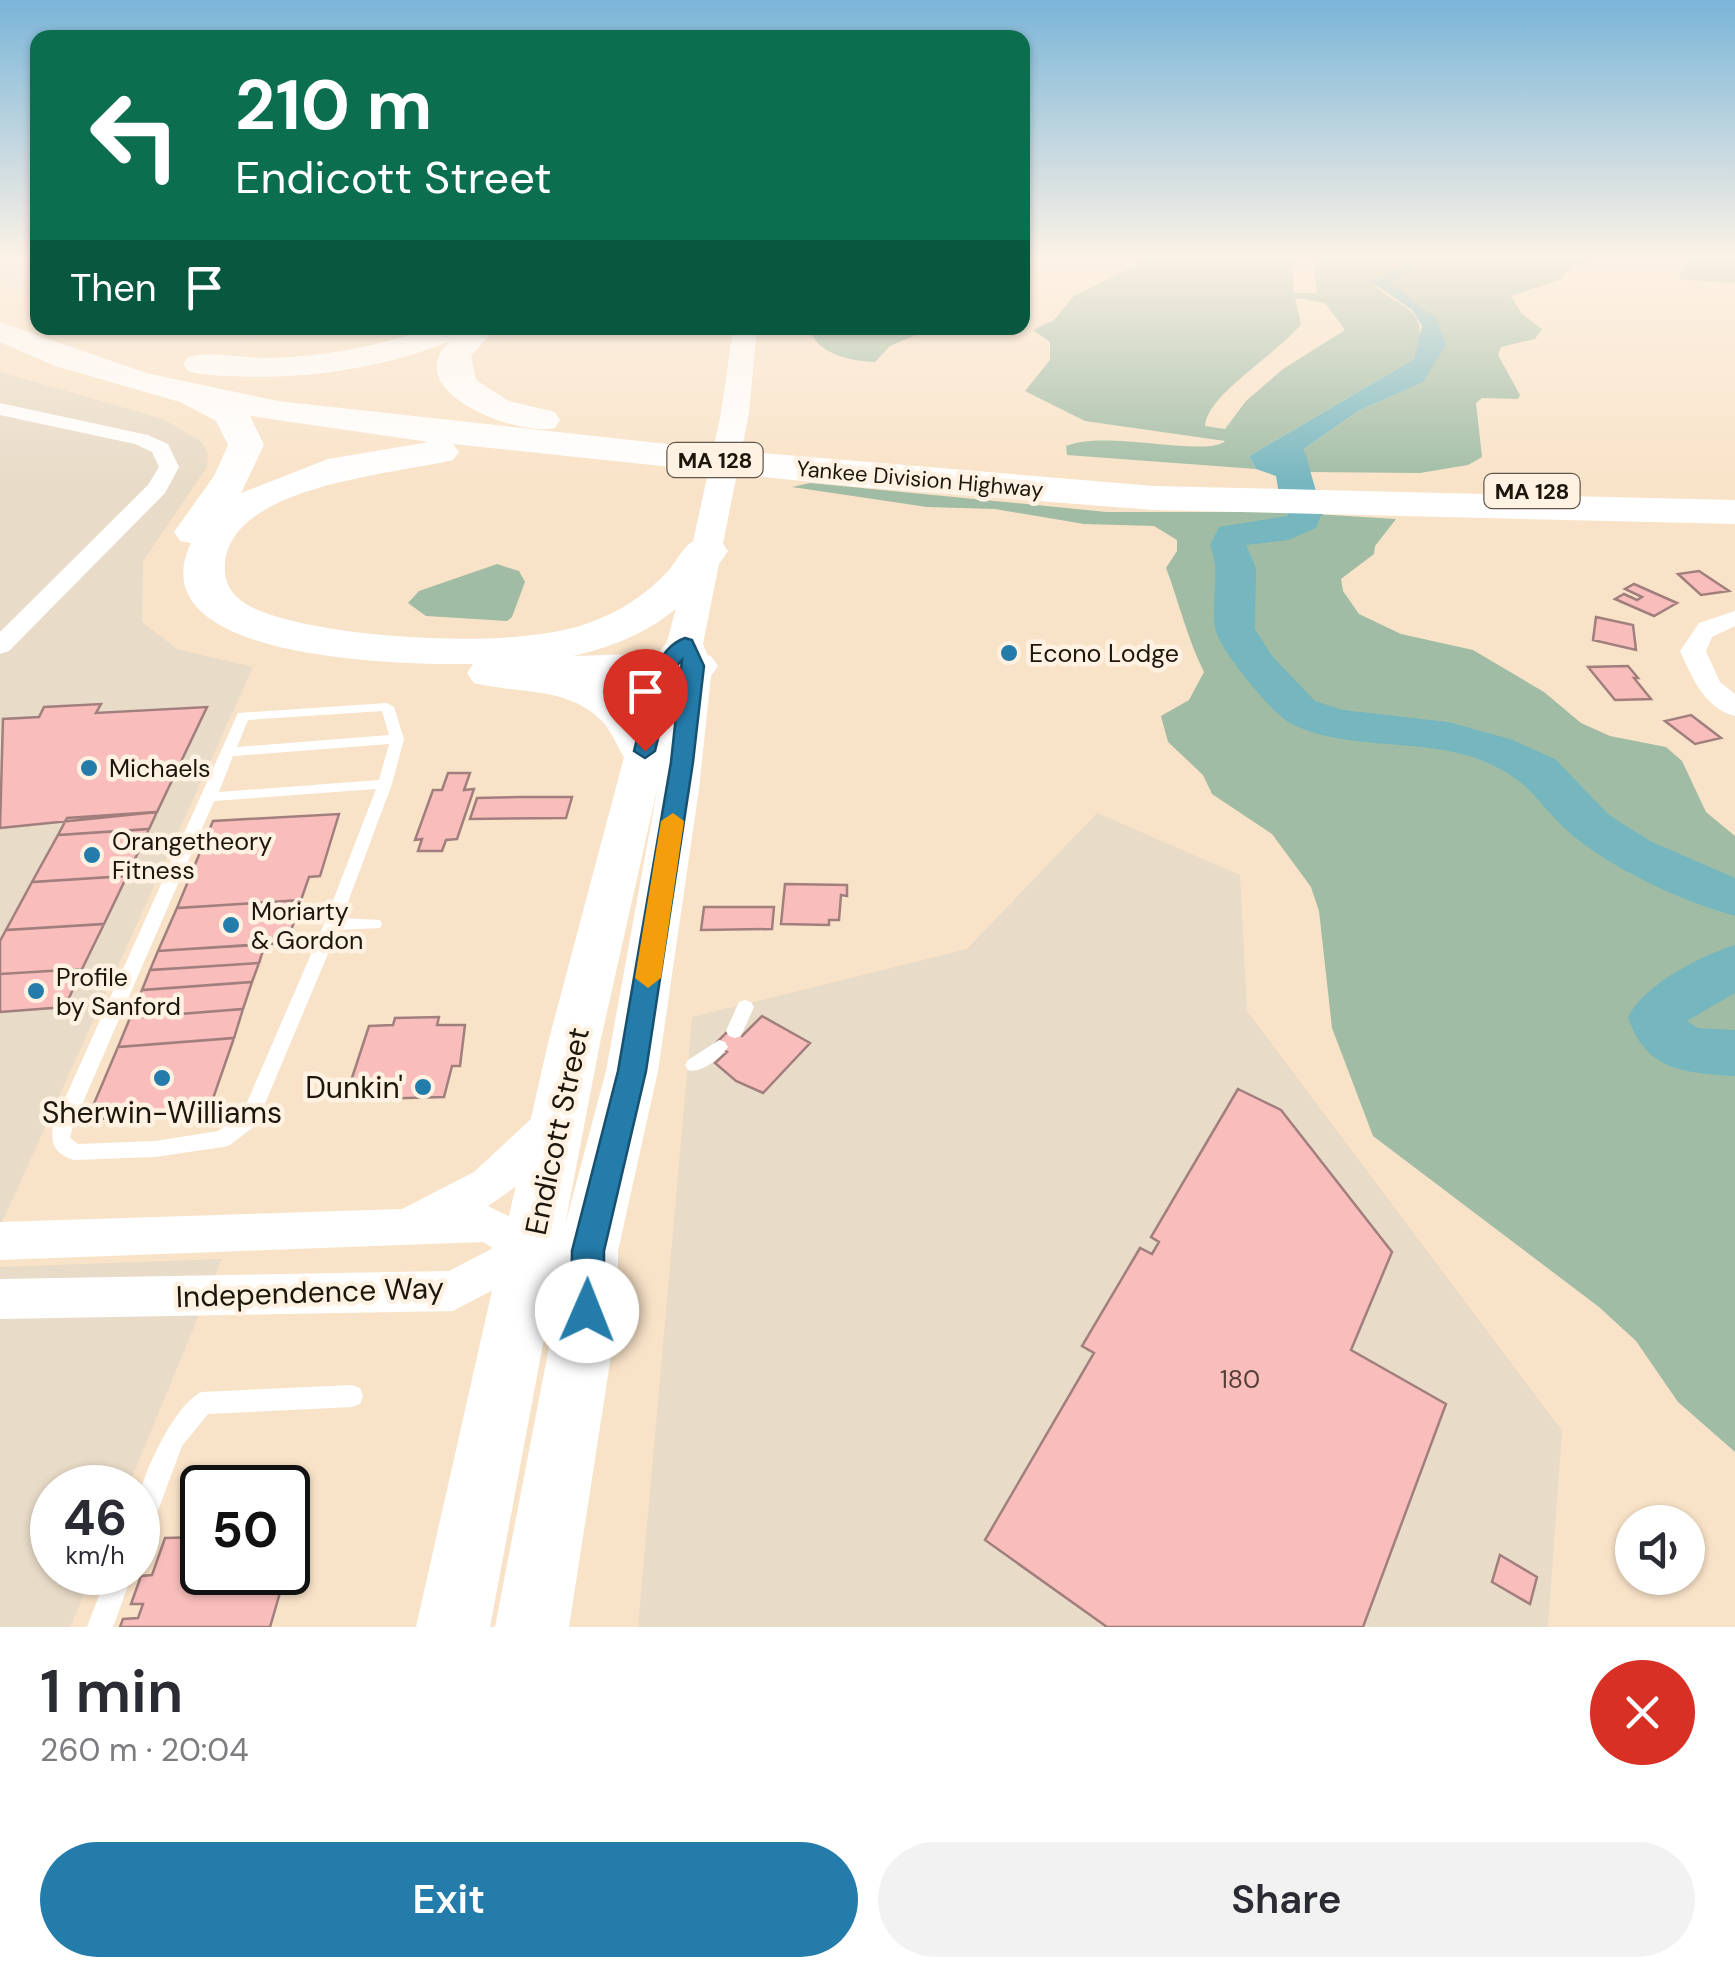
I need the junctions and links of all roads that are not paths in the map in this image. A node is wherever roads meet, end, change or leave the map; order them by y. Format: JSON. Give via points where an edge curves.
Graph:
{"nodes":[{"id":1,"x":5,"y":333,"type":"edge"},
{"id":2,"x":62,"y":335,"type":"edge"},
{"id":3,"x":434,"y":335,"type":"edge"},
{"id":4,"x":472,"y":335,"type":"edge"},
{"id":5,"x":743,"y":335,"type":"edge"},
{"id":6,"x":104,"y":350,"type":"junction"},
{"id":7,"x":172,"y":387,"type":"junction"},
{"id":8,"x":0,"y":409,"type":"edge"},
{"id":9,"x":635,"y":444,"type":"junction"},
{"id":10,"x":1735,"y":494,"type":"edge"},
{"id":11,"x":1333,"y":496,"type":"junction"},
{"id":12,"x":1735,"y":512,"type":"edge"},
{"id":13,"x":708,"y":551,"type":"junction"},
{"id":14,"x":1735,"y":618,"type":"edge"},
{"id":15,"x":0,"y":646,"type":"edge"},
{"id":16,"x":537,"y":648,"type":"junction"},
{"id":17,"x":682,"y":659,"type":"junction"},
{"id":18,"x":493,"y":673,"type":"junction"},
{"id":19,"x":1735,"y":708,"type":"edge"},
{"id":20,"x":397,"y":739,"type":"junction"},
{"id":21,"x":645,"y":751,"type":"junction"},
{"id":22,"x":228,"y":752,"type":"junction"},
{"id":23,"x":385,"y":784,"type":"junction"},
{"id":24,"x":209,"y":796,"type":"junction"},
{"id":25,"x":332,"y":924,"type":"junction"},
{"id":26,"x":374,"y":924,"type":"dead end"},
{"id":27,"x":745,"y":1007,"type":"dead end"},
{"id":28,"x":735,"y":1032,"type":"dead end"},
{"id":29,"x":719,"y":1047,"type":"dead end"},
{"id":30,"x":694,"y":1065,"type":"dead end"},
{"id":31,"x":561,"y":1110,"type":"junction"},
{"id":32,"x":401,"y":1226,"type":"junction"},
{"id":33,"x":0,"y":1241,"type":"edge"},
{"id":34,"x":560,"y":1249,"type":"junction"},
{"id":35,"x":0,"y":1299,"type":"edge"},
{"id":36,"x":352,"y":1396,"type":"dead end"},
{"id":37,"x":160,"y":1473,"type":"edge"},
{"id":38,"x":112,"y":1595,"type":"edge"},
{"id":39,"x":100,"y":1627,"type":"edge"},
{"id":40,"x":454,"y":1627,"type":"edge"},
{"id":41,"x":532,"y":1627,"type":"edge"}],
"edges":[{"from":1,"to":7,"type":"highway","name":"Yankee Division Highway","number":"MA 128","via":[[94,367]]},
{"from":2,"to":6,"type":"highway","name":"Yankee Division Highway","number":"MA 128"},
{"from":3,"to":6,"type":"highway","via":[[372,355],[283,368]]},
{"from":4,"to":9,"type":"highway","via":[[460,345],[452,369],[474,397]]},
{"from":5,"to":13,"type":"main road","name":"Endicott Street"},
{"from":6,"to":9,"type":"highway","name":"Yankee Division Highway","number":"MA 128","via":[[245,386]]},
{"from":7,"to":9,"type":"highway","name":"Yankee Division Highway","number":"MA 128","via":[[331,418]]},
{"from":7,"to":18,"type":"highway","via":[[231,415],[246,445],[178,570],[185,601],[198,616],[237,638],[297,654]]},
{"from":8,"to":15,"type":"street","via":[[141,439],[160,448],[170,467],[157,488]]},
{"from":9,"to":11,"type":"highway","name":"Yankee Division Highway","number":"MA 128"},
{"from":9,"to":16,"type":"highway","via":[[439,452],[352,463],[287,486],[238,513],[204,559],[202,575],[219,607],[277,632],[434,648]]},
{"from":10,"to":11,"type":"highway","name":"Yankee Division Highway","number":"MA 128"},
{"from":11,"to":12,"type":"highway","name":"Yankee Division Highway","number":"MA 128"},
{"from":13,"to":16,"type":"highway","via":[[642,616],[587,638]]},
{"from":13,"to":17,"type":"main road","name":"Endicott Street"},
{"from":14,"to":19,"type":"street","via":[[1710,626],[1693,651],[1709,686]]},
{"from":16,"to":17,"type":"highway"},
{"from":17,"to":18,"type":"highway"},
{"from":17,"to":21,"type":"main road","name":"Endicott Street"},
{"from":17,"to":34,"type":"main road","name":"Endicott Street","via":[[632,1071]]},
{"from":18,"to":21,"type":"highway","via":[[564,682],[609,699]]},
{"from":20,"to":22,"type":"lane"},
{"from":20,"to":22,"type":"lane","via":[[388,706],[242,716]]},
{"from":20,"to":23,"type":"lane"},
{"from":21,"to":31,"type":"main road","name":"Endicott Street"},
{"from":22,"to":24,"type":"lane"},
{"from":23,"to":24,"type":"lane"},
{"from":23,"to":25,"type":"lane"},
{"from":24,"to":25,"type":"lane","via":[[60,1142],[74,1152],[155,1148],[223,1139],[249,1119]]},
{"from":25,"to":26,"type":"lane"},
{"from":27,"to":28,"type":"lane"},
{"from":29,"to":30,"type":"lane"},
{"from":31,"to":32,"type":"street","via":[[520,1162],[479,1194]]},
{"from":31,"to":34,"type":"main road","name":"Endicott Street"},
{"from":32,"to":33,"type":"street"},
{"from":32,"to":34,"type":"street","via":[[487,1224]]},
{"from":34,"to":35,"type":"street","name":"Independence Way","via":[[453,1291]]},
{"from":34,"to":40,"type":"main road","name":"Endicott Street"},
{"from":34,"to":41,"type":"main road","name":"Endicott Street","via":[[587,1311]]},
{"from":36,"to":37,"type":"lane","via":[[202,1403],[173,1439]]},
{"from":38,"to":39,"type":"lane"}]}
